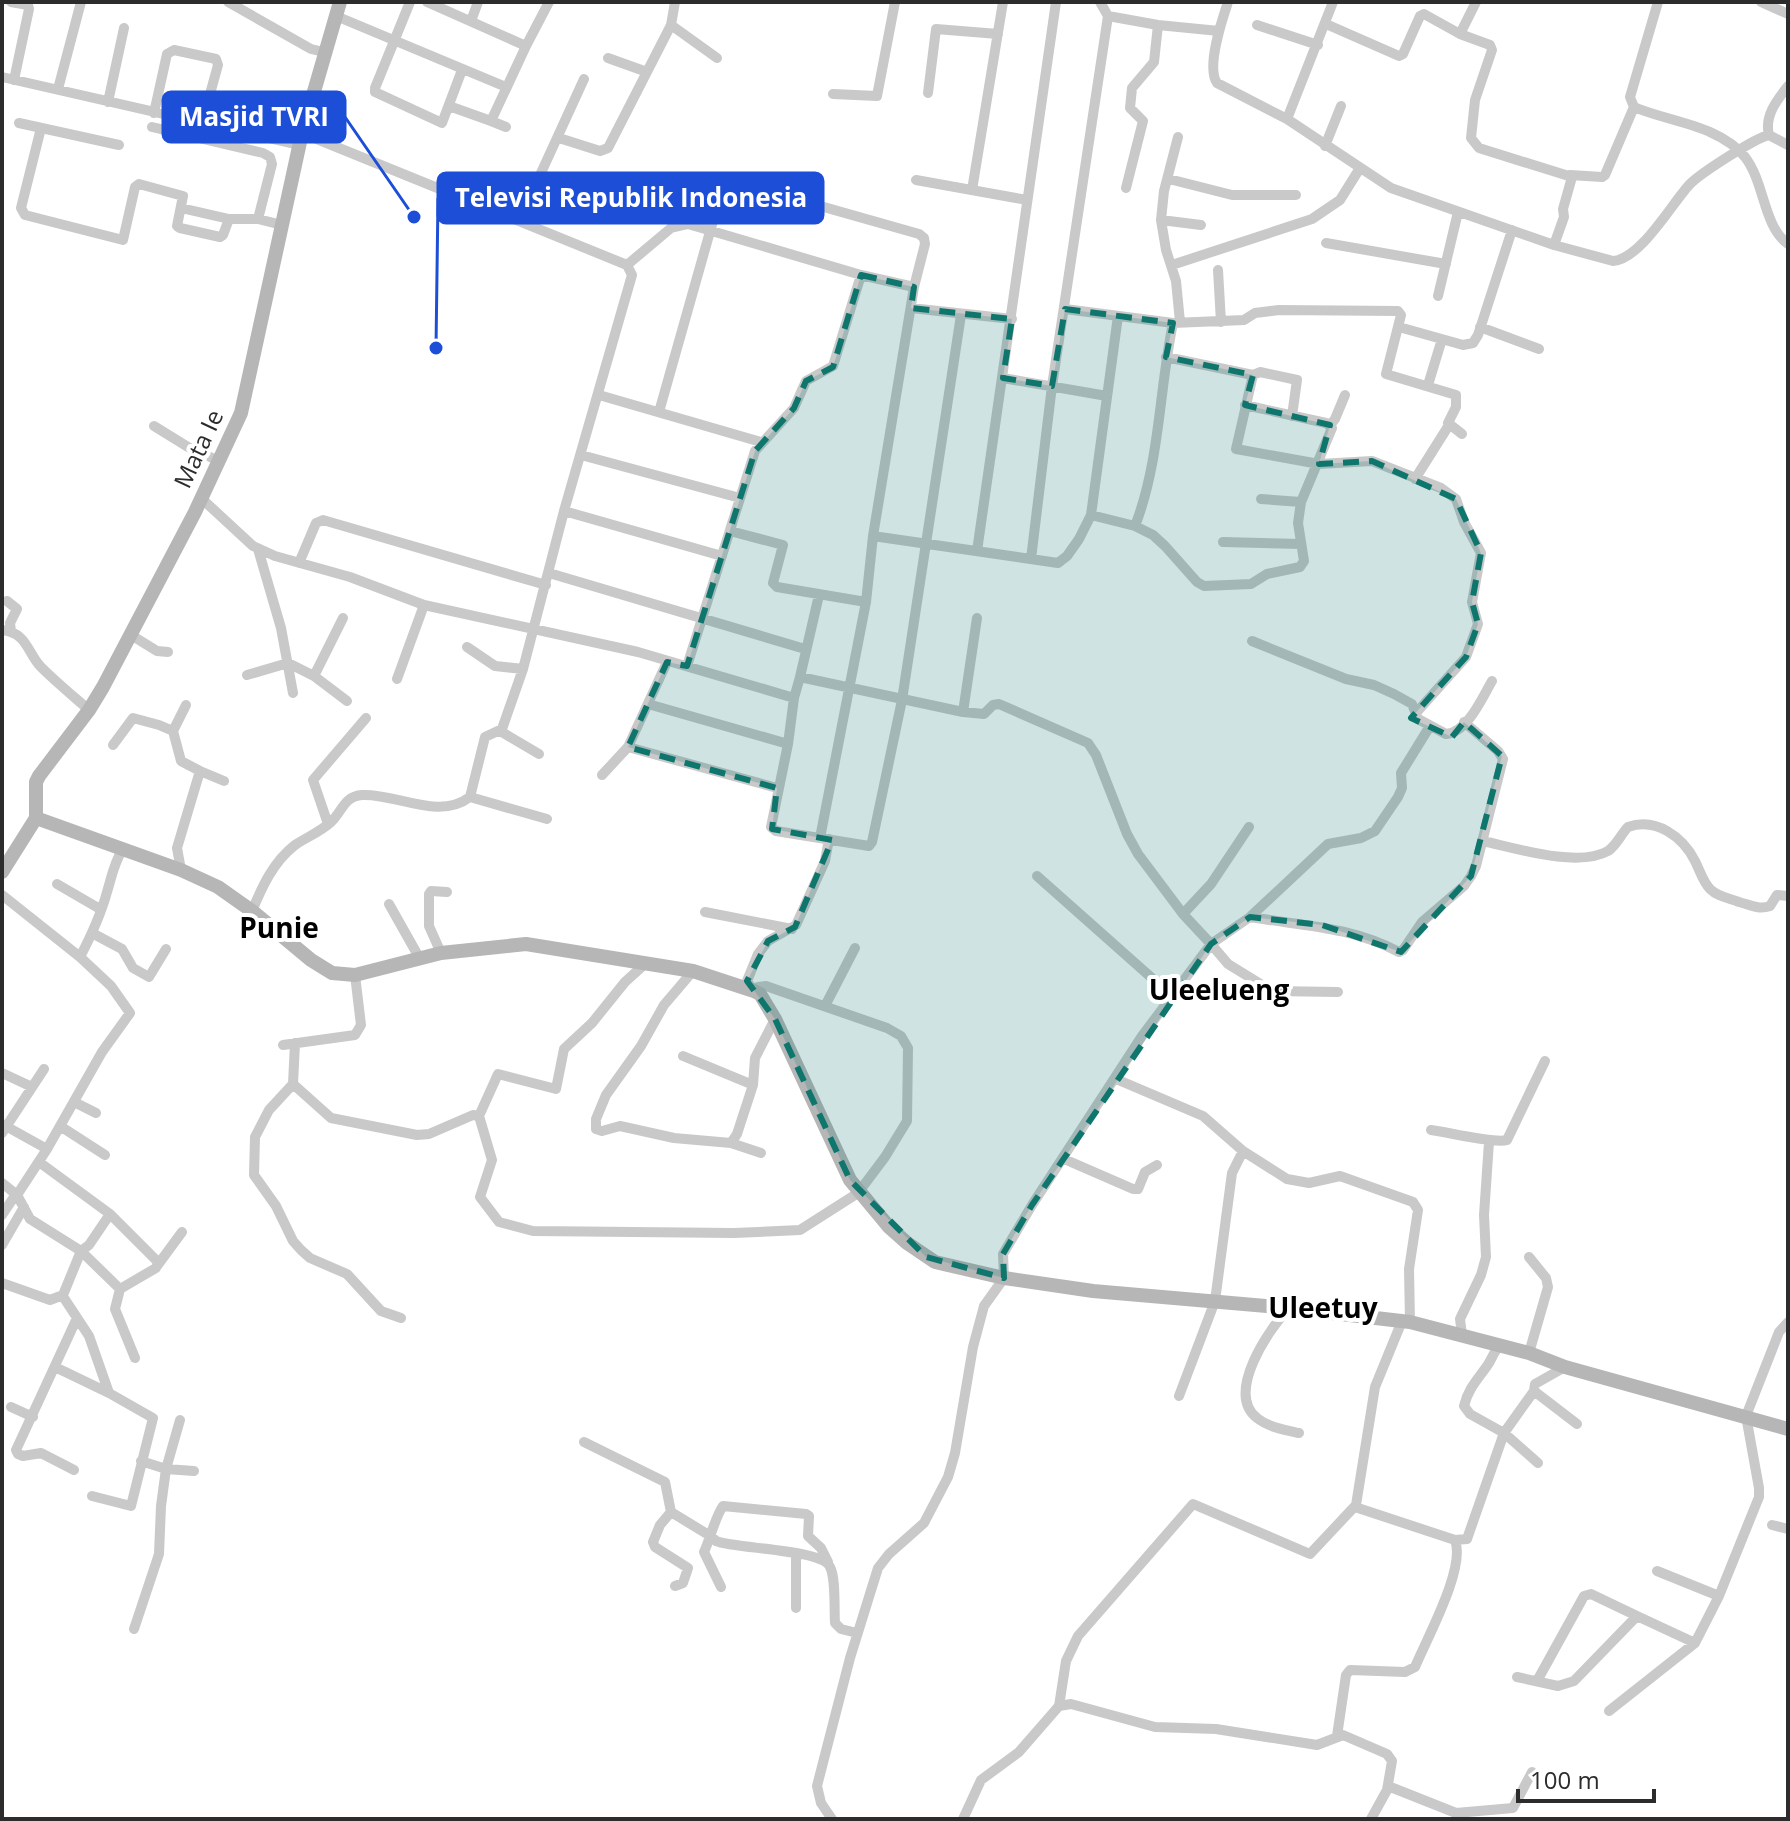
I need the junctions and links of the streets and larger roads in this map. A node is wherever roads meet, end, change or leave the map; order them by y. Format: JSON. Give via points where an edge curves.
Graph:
{"nodes":[{"id":1,"x":11,"y":2,"type":"edge"},
{"id":2,"x":81,"y":2,"type":"edge"},
{"id":3,"x":228,"y":2,"type":"edge"},
{"id":4,"x":410,"y":2,"type":"edge"},
{"id":5,"x":427,"y":2,"type":"edge"},
{"id":6,"x":478,"y":2,"type":"edge"},
{"id":7,"x":549,"y":2,"type":"edge"},
{"id":8,"x":675,"y":2,"type":"edge"},
{"id":9,"x":895,"y":2,"type":"edge"},
{"id":10,"x":1003,"y":2,"type":"edge"},
{"id":11,"x":1056,"y":2,"type":"edge"},
{"id":12,"x":1100,"y":2,"type":"edge"},
{"id":13,"x":1228,"y":2,"type":"edge"},
{"id":14,"x":1332,"y":2,"type":"edge"},
{"id":15,"x":1476,"y":2,"type":"edge"},
{"id":16,"x":1658,"y":2,"type":"edge"},
{"id":17,"x":1761,"y":2,"type":"edge"},
{"id":18,"x":338,"y":9,"type":"edge"},
{"id":19,"x":1788,"y":14,"type":"edge"},
{"id":20,"x":1108,"y":16,"type":"junction"},
{"id":21,"x":471,"y":21,"type":"junction"},
{"id":22,"x":1326,"y":24,"type":"junction"},
{"id":23,"x":671,"y":25,"type":"junction"},
{"id":24,"x":1158,"y":25,"type":"junction"},
{"id":25,"x":1257,"y":25,"type":"dead end"},
{"id":26,"x":124,"y":28,"type":"dead end"},
{"id":27,"x":1219,"y":31,"type":"junction"},
{"id":28,"x":998,"y":34,"type":"junction"},
{"id":29,"x":1460,"y":34,"type":"junction"},
{"id":30,"x":395,"y":41,"type":"junction"},
{"id":31,"x":1318,"y":45,"type":"junction"},
{"id":32,"x":526,"y":46,"type":"junction"},
{"id":33,"x":324,"y":52,"type":"junction"},
{"id":34,"x":608,"y":58,"type":"dead end"},
{"id":35,"x":717,"y":58,"type":"dead end"},
{"id":36,"x":462,"y":70,"type":"junction"},
{"id":37,"x":647,"y":72,"type":"junction"},
{"id":38,"x":2,"y":77,"type":"edge"},
{"id":39,"x":584,"y":79,"type":"dead end"},
{"id":40,"x":14,"y":80,"type":"junction"},
{"id":41,"x":1788,"y":86,"type":"edge"},
{"id":42,"x":506,"y":87,"type":"junction"},
{"id":43,"x":58,"y":89,"type":"junction"},
{"id":44,"x":928,"y":93,"type":"dead end"},
{"id":45,"x":833,"y":94,"type":"dead end"},
{"id":46,"x":108,"y":102,"type":"junction"},
{"id":47,"x":449,"y":106,"type":"junction"},
{"id":48,"x":1341,"y":106,"type":"dead end"},
{"id":49,"x":1634,"y":107,"type":"junction"},
{"id":50,"x":154,"y":113,"type":"junction"},
{"id":51,"x":1287,"y":119,"type":"junction"},
{"id":52,"x":491,"y":121,"type":"junction"},
{"id":53,"x":19,"y":123,"type":"dead end"},
{"id":54,"x":202,"y":123,"type":"junction"},
{"id":55,"x":152,"y":127,"type":"dead end"},
{"id":56,"x":506,"y":127,"type":"dead end"},
{"id":57,"x":41,"y":128,"type":"junction"},
{"id":58,"x":1769,"y":135,"type":"junction"},
{"id":59,"x":1178,"y":137,"type":"dead end"},
{"id":60,"x":559,"y":138,"type":"junction"},
{"id":61,"x":300,"y":139,"type":"junction"},
{"id":62,"x":119,"y":145,"type":"dead end"},
{"id":63,"x":1788,"y":145,"type":"edge"},
{"id":64,"x":1325,"y":146,"type":"junction"},
{"id":65,"x":1738,"y":150,"type":"junction"},
{"id":66,"x":1360,"y":168,"type":"junction"},
{"id":67,"x":1570,"y":175,"type":"junction"},
{"id":68,"x":1169,"y":179,"type":"junction"},
{"id":69,"x":916,"y":180,"type":"dead end"},
{"id":70,"x":1126,"y":188,"type":"dead end"},
{"id":71,"x":972,"y":190,"type":"junction"},
{"id":72,"x":1296,"y":195,"type":"dead end"},
{"id":73,"x":1027,"y":200,"type":"junction"},
{"id":74,"x":181,"y":208,"type":"junction"},
{"id":75,"x":1458,"y":212,"type":"junction"},
{"id":76,"x":229,"y":219,"type":"junction"},
{"id":77,"x":258,"y":219,"type":"junction"},
{"id":78,"x":1161,"y":220,"type":"junction"},
{"id":79,"x":519,"y":221,"type":"junction"},
{"id":80,"x":282,"y":225,"type":"junction"},
{"id":81,"x":1201,"y":225,"type":"dead end"},
{"id":82,"x":1512,"y":230,"type":"junction"},
{"id":83,"x":710,"y":232,"type":"junction"},
{"id":84,"x":1326,"y":243,"type":"dead end"},
{"id":85,"x":1788,"y":244,"type":"edge"},
{"id":86,"x":1554,"y":245,"type":"junction"},
{"id":87,"x":1446,"y":264,"type":"junction"},
{"id":88,"x":627,"y":265,"type":"junction"},
{"id":89,"x":1172,"y":265,"type":"junction"},
{"id":90,"x":1218,"y":270,"type":"dead end"},
{"id":91,"x":861,"y":275,"type":"junction"},
{"id":92,"x":914,"y":287,"type":"junction"},
{"id":93,"x":1438,"y":296,"type":"dead end"},
{"id":94,"x":911,"y":308,"type":"junction"},
{"id":95,"x":1065,"y":309,"type":"junction"},
{"id":96,"x":961,"y":315,"type":"junction"},
{"id":97,"x":1118,"y":316,"type":"junction"},
{"id":98,"x":1012,"y":319,"type":"junction"},
{"id":99,"x":1221,"y":322,"type":"junction"},
{"id":100,"x":1177,"y":323,"type":"junction"},
{"id":101,"x":1399,"y":327,"type":"junction"},
{"id":102,"x":1480,"y":327,"type":"junction"},
{"id":103,"x":1442,"y":339,"type":"junction"},
{"id":104,"x":1539,"y":349,"type":"dead end"},
{"id":105,"x":1166,"y":357,"type":"junction"},
{"id":106,"x":1253,"y":375,"type":"junction"},
{"id":107,"x":1003,"y":378,"type":"junction"},
{"id":108,"x":1428,"y":385,"type":"junction"},
{"id":109,"x":1052,"y":386,"type":"junction"},
{"id":110,"x":599,"y":395,"type":"junction"},
{"id":111,"x":1345,"y":395,"type":"dead end"},
{"id":112,"x":1107,"y":396,"type":"junction"},
{"id":113,"x":1245,"y":405,"type":"junction"},
{"id":114,"x":659,"y":412,"type":"junction"},
{"id":115,"x":1292,"y":416,"type":"junction"},
{"id":116,"x":1330,"y":425,"type":"junction"},
{"id":117,"x":1449,"y":425,"type":"junction"},
{"id":118,"x":154,"y":426,"type":"dead end"},
{"id":119,"x":1462,"y":434,"type":"dead end"},
{"id":120,"x":761,"y":442,"type":"junction"},
{"id":121,"x":581,"y":455,"type":"junction"},
{"id":122,"x":219,"y":461,"type":"junction"},
{"id":123,"x":1319,"y":464,"type":"junction"},
{"id":124,"x":1415,"y":479,"type":"junction"},
{"id":125,"x":740,"y":498,"type":"junction"},
{"id":126,"x":1261,"y":499,"type":"dead end"},
{"id":127,"x":1301,"y":502,"type":"junction"},
{"id":128,"x":198,"y":504,"type":"junction"},
{"id":129,"x":564,"y":511,"type":"junction"},
{"id":130,"x":1091,"y":515,"type":"junction"},
{"id":131,"x":1135,"y":526,"type":"junction"},
{"id":132,"x":730,"y":531,"type":"junction"},
{"id":133,"x":873,"y":536,"type":"junction"},
{"id":134,"x":1223,"y":542,"type":"dead end"},
{"id":135,"x":925,"y":544,"type":"junction"},
{"id":136,"x":1301,"y":544,"type":"junction"},
{"id":137,"x":258,"y":549,"type":"junction"},
{"id":138,"x":977,"y":551,"type":"junction"},
{"id":139,"x":722,"y":556,"type":"junction"},
{"id":140,"x":1031,"y":559,"type":"junction"},
{"id":141,"x":299,"y":563,"type":"junction"},
{"id":142,"x":549,"y":573,"type":"junction"},
{"id":143,"x":546,"y":585,"type":"junction"},
{"id":144,"x":819,"y":595,"type":"junction"},
{"id":145,"x":7,"y":601,"type":"dead end"},
{"id":146,"x":866,"y":602,"type":"junction"},
{"id":147,"x":424,"y":605,"type":"junction"},
{"id":148,"x":703,"y":617,"type":"junction"},
{"id":149,"x":343,"y":618,"type":"dead end"},
{"id":150,"x":977,"y":618,"type":"dead end"},
{"id":151,"x":6,"y":631,"type":"edge"},
{"id":152,"x":531,"y":631,"type":"junction"},
{"id":153,"x":131,"y":635,"type":"junction"},
{"id":154,"x":1252,"y":641,"type":"dead end"},
{"id":155,"x":467,"y":647,"type":"dead end"},
{"id":156,"x":805,"y":649,"type":"junction"},
{"id":157,"x":168,"y":652,"type":"dead end"},
{"id":158,"x":667,"y":662,"type":"junction"},
{"id":159,"x":288,"y":663,"type":"junction"},
{"id":160,"x":687,"y":666,"type":"junction"},
{"id":161,"x":523,"y":669,"type":"junction"},
{"id":162,"x":247,"y":675,"type":"dead end"},
{"id":163,"x":314,"y":676,"type":"junction"},
{"id":164,"x":800,"y":677,"type":"junction"},
{"id":165,"x":397,"y":679,"type":"dead end"},
{"id":166,"x":1492,"y":681,"type":"dead end"},
{"id":167,"x":850,"y":689,"type":"junction"},
{"id":168,"x":293,"y":693,"type":"dead end"},
{"id":169,"x":794,"y":698,"type":"junction"},
{"id":170,"x":902,"y":700,"type":"junction"},
{"id":171,"x":347,"y":701,"type":"dead end"},
{"id":172,"x":648,"y":704,"type":"junction"},
{"id":173,"x":186,"y":705,"type":"dead end"},
{"id":174,"x":89,"y":710,"type":"junction"},
{"id":175,"x":963,"y":712,"type":"junction"},
{"id":176,"x":1416,"y":713,"type":"junction"},
{"id":177,"x":366,"y":718,"type":"dead end"},
{"id":178,"x":1464,"y":722,"type":"junction"},
{"id":179,"x":1430,"y":726,"type":"junction"},
{"id":180,"x":173,"y":731,"type":"junction"},
{"id":181,"x":500,"y":731,"type":"junction"},
{"id":182,"x":788,"y":744,"type":"junction"},
{"id":183,"x":113,"y":745,"type":"dead end"},
{"id":184,"x":628,"y":747,"type":"junction"},
{"id":185,"x":539,"y":754,"type":"dead end"},
{"id":186,"x":200,"y":771,"type":"junction"},
{"id":187,"x":602,"y":775,"type":"dead end"},
{"id":188,"x":224,"y":781,"type":"dead end"},
{"id":189,"x":777,"y":788,"type":"junction"},
{"id":190,"x":470,"y":797,"type":"junction"},
{"id":191,"x":36,"y":818,"type":"junction"},
{"id":192,"x":547,"y":819,"type":"dead end"},
{"id":193,"x":328,"y":825,"type":"junction"},
{"id":194,"x":1249,"y":827,"type":"dead end"},
{"id":195,"x":825,"y":839,"type":"junction"},
{"id":196,"x":1483,"y":841,"type":"junction"},
{"id":197,"x":122,"y":850,"type":"junction"},
{"id":198,"x":181,"y":870,"type":"junction"},
{"id":199,"x":2,"y":872,"type":"edge"},
{"id":200,"x":1037,"y":876,"type":"dead end"},
{"id":201,"x":57,"y":884,"type":"dead end"},
{"id":202,"x":447,"y":892,"type":"dead end"},
{"id":203,"x":2,"y":895,"type":"edge"},
{"id":204,"x":1788,"y":896,"type":"edge"},
{"id":205,"x":389,"y":904,"type":"dead end"},
{"id":206,"x":100,"y":909,"type":"junction"},
{"id":207,"x":252,"y":911,"type":"junction"},
{"id":208,"x":705,"y":912,"type":"dead end"},
{"id":209,"x":1183,"y":914,"type":"junction"},
{"id":210,"x":1250,"y":917,"type":"junction"},
{"id":211,"x":792,"y":929,"type":"junction"},
{"id":212,"x":92,"y":933,"type":"junction"},
{"id":213,"x":1211,"y":944,"type":"junction"},
{"id":214,"x":855,"y":948,"type":"dead end"},
{"id":215,"x":166,"y":949,"type":"dead end"},
{"id":216,"x":441,"y":953,"type":"junction"},
{"id":217,"x":80,"y":957,"type":"junction"},
{"id":218,"x":420,"y":959,"type":"junction"},
{"id":219,"x":646,"y":963,"type":"junction"},
{"id":220,"x":693,"y":971,"type":"junction"},
{"id":221,"x":355,"y":975,"type":"junction"},
{"id":222,"x":757,"y":992,"type":"junction"},
{"id":223,"x":1338,"y":992,"type":"dead end"},
{"id":224,"x":1171,"y":995,"type":"junction"},
{"id":225,"x":825,"y":1006,"type":"junction"},
{"id":226,"x":775,"y":1019,"type":"junction"},
{"id":227,"x":295,"y":1043,"type":"junction"},
{"id":228,"x":283,"y":1045,"type":"dead end"},
{"id":229,"x":683,"y":1056,"type":"dead end"},
{"id":230,"x":1545,"y":1061,"type":"dead end"},
{"id":231,"x":44,"y":1069,"type":"dead end"},
{"id":232,"x":2,"y":1073,"type":"edge"},
{"id":233,"x":1116,"y":1079,"type":"junction"},
{"id":234,"x":293,"y":1084,"type":"junction"},
{"id":235,"x":753,"y":1085,"type":"junction"},
{"id":236,"x":32,"y":1087,"type":"junction"},
{"id":237,"x":78,"y":1104,"type":"junction"},
{"id":238,"x":96,"y":1113,"type":"dead end"},
{"id":239,"x":479,"y":1116,"type":"junction"},
{"id":240,"x":61,"y":1127,"type":"junction"},
{"id":241,"x":3,"y":1128,"type":"edge"},
{"id":242,"x":1431,"y":1130,"type":"dead end"},
{"id":243,"x":1489,"y":1142,"type":"junction"},
{"id":244,"x":731,"y":1143,"type":"junction"},
{"id":245,"x":47,"y":1149,"type":"junction"},
{"id":246,"x":1243,"y":1151,"type":"junction"},
{"id":247,"x":761,"y":1153,"type":"dead end"},
{"id":248,"x":105,"y":1155,"type":"dead end"},
{"id":249,"x":1064,"y":1159,"type":"junction"},
{"id":250,"x":43,"y":1164,"type":"junction"},
{"id":251,"x":1157,"y":1165,"type":"dead end"},
{"id":252,"x":2,"y":1183,"type":"edge"},
{"id":253,"x":858,"y":1193,"type":"junction"},
{"id":254,"x":19,"y":1199,"type":"junction"},
{"id":255,"x":110,"y":1214,"type":"junction"},
{"id":256,"x":2,"y":1215,"type":"edge"},
{"id":257,"x":182,"y":1232,"type":"dead end"},
{"id":258,"x":2,"y":1245,"type":"edge"},
{"id":259,"x":81,"y":1251,"type":"junction"},
{"id":260,"x":1529,"y":1257,"type":"dead end"},
{"id":261,"x":157,"y":1266,"type":"junction"},
{"id":262,"x":1004,"y":1278,"type":"junction"},
{"id":263,"x":2,"y":1283,"type":"edge"},
{"id":264,"x":120,"y":1289,"type":"junction"},
{"id":265,"x":63,"y":1295,"type":"junction"},
{"id":266,"x":1215,"y":1301,"type":"junction"},
{"id":267,"x":1289,"y":1308,"type":"junction"},
{"id":268,"x":77,"y":1318,"type":"junction"},
{"id":269,"x":401,"y":1318,"type":"dead end"},
{"id":270,"x":1406,"y":1321,"type":"junction"},
{"id":271,"x":1788,"y":1322,"type":"edge"},
{"id":272,"x":1462,"y":1335,"type":"junction"},
{"id":273,"x":1501,"y":1345,"type":"junction"},
{"id":274,"x":1529,"y":1353,"type":"junction"},
{"id":275,"x":135,"y":1358,"type":"dead end"},
{"id":276,"x":55,"y":1367,"type":"junction"},
{"id":277,"x":1565,"y":1367,"type":"junction"},
{"id":278,"x":1534,"y":1391,"type":"junction"},
{"id":279,"x":109,"y":1393,"type":"junction"},
{"id":280,"x":1179,"y":1396,"type":"dead end"},
{"id":281,"x":11,"y":1407,"type":"dead end"},
{"id":282,"x":1746,"y":1416,"type":"junction"},
{"id":283,"x":33,"y":1417,"type":"junction"},
{"id":284,"x":180,"y":1420,"type":"dead end"},
{"id":285,"x":1577,"y":1424,"type":"dead end"},
{"id":286,"x":1788,"y":1429,"type":"edge"},
{"id":287,"x":1299,"y":1433,"type":"dead end"},
{"id":288,"x":1504,"y":1433,"type":"junction"},
{"id":289,"x":584,"y":1442,"type":"dead end"},
{"id":290,"x":141,"y":1461,"type":"junction"},
{"id":291,"x":1538,"y":1463,"type":"dead end"},
{"id":292,"x":166,"y":1469,"type":"junction"},
{"id":293,"x":74,"y":1470,"type":"dead end"},
{"id":294,"x":194,"y":1471,"type":"dead end"},
{"id":295,"x":92,"y":1496,"type":"dead end"},
{"id":296,"x":1356,"y":1505,"type":"junction"},
{"id":297,"x":671,"y":1512,"type":"junction"},
{"id":298,"x":1772,"y":1525,"type":"dead end"},
{"id":299,"x":1788,"y":1529,"type":"edge"},
{"id":300,"x":712,"y":1537,"type":"junction"},
{"id":301,"x":1455,"y":1540,"type":"junction"},
{"id":302,"x":796,"y":1554,"type":"junction"},
{"id":303,"x":828,"y":1563,"type":"junction"},
{"id":304,"x":1657,"y":1571,"type":"dead end"},
{"id":305,"x":675,"y":1586,"type":"dead end"},
{"id":306,"x":721,"y":1587,"type":"dead end"},
{"id":307,"x":1719,"y":1596,"type":"junction"},
{"id":308,"x":796,"y":1608,"type":"dead end"},
{"id":309,"x":1637,"y":1616,"type":"junction"},
{"id":310,"x":134,"y":1629,"type":"dead end"},
{"id":311,"x":857,"y":1633,"type":"junction"},
{"id":312,"x":1695,"y":1643,"type":"junction"},
{"id":313,"x":1517,"y":1677,"type":"dead end"},
{"id":314,"x":1537,"y":1681,"type":"junction"},
{"id":315,"x":1062,"y":1691,"type":"junction"},
{"id":316,"x":1071,"y":1704,"type":"junction"},
{"id":317,"x":1059,"y":1706,"type":"junction"},
{"id":318,"x":1609,"y":1711,"type":"dead end"},
{"id":319,"x":1337,"y":1736,"type":"junction"},
{"id":320,"x":1532,"y":1772,"type":"dead end"},
{"id":321,"x":1388,"y":1786,"type":"junction"},
{"id":322,"x":1513,"y":1808,"type":"junction"},
{"id":323,"x":1454,"y":1816,"type":"edge"},
{"id":324,"x":832,"y":1819,"type":"edge"},
{"id":325,"x":963,"y":1819,"type":"edge"},
{"id":326,"x":1371,"y":1819,"type":"edge"},
{"id":327,"x":1505,"y":1819,"type":"edge"}],
"edges":[{"from":1,"to":40,"type":"street","via":[[29,7]]},
{"from":2,"to":43,"type":"street"},
{"from":3,"to":33,"type":"street"},
{"from":4,"to":30,"type":"street"},
{"from":5,"to":21,"type":"street"},
{"from":6,"to":21,"type":"street"},
{"from":7,"to":32,"type":"street"},
{"from":8,"to":23,"type":"street"},
{"from":9,"to":45,"type":"street","via":[[877,96]]},
{"from":10,"to":28,"type":"street"},
{"from":11,"to":73,"type":"street"},
{"from":12,"to":20,"type":"street"},
{"from":13,"to":27,"type":"street"},
{"from":14,"to":22,"type":"street"},
{"from":15,"to":29,"type":"street"},
{"from":16,"to":49,"type":"street","via":[[1630,97]]},
{"from":17,"to":19,"type":"street"},
{"from":18,"to":30,"type":"street"},
{"from":18,"to":33,"type":"street","name":"Mata Ie"},
{"from":20,"to":24,"type":"street"},
{"from":20,"to":95,"type":"street"},
{"from":21,"to":32,"type":"street"},
{"from":22,"to":29,"type":"street","via":[[1396,56],[1403,54],[1422,14]]},
{"from":22,"to":31,"type":"street"},
{"from":23,"to":35,"type":"street"},
{"from":23,"to":37,"type":"street"},
{"from":24,"to":27,"type":"street"},
{"from":24,"to":70,"type":"street","via":[[1154,62],[1132,88],[1131,111],[1143,121]]},
{"from":25,"to":31,"type":"street"},
{"from":26,"to":46,"type":"street"},
{"from":27,"to":51,"type":"street","via":[[1215,81]]},
{"from":28,"to":44,"type":"street","via":[[935,29]]},
{"from":28,"to":71,"type":"street"},
{"from":29,"to":67,"type":"street","via":[[1492,48],[1475,100],[1472,141],[1495,154]]},
{"from":30,"to":36,"type":"street"},
{"from":30,"to":47,"type":"street","via":[[375,92],[439,123]]},
{"from":31,"to":51,"type":"street"},
{"from":32,"to":42,"type":"street"},
{"from":33,"to":61,"type":"street","name":"Mata Ie"},
{"from":34,"to":37,"type":"street"},
{"from":36,"to":42,"type":"street"},
{"from":36,"to":47,"type":"street"},
{"from":37,"to":60,"type":"street","via":[[605,150]]},
{"from":38,"to":40,"type":"street"},
{"from":39,"to":60,"type":"street"},
{"from":40,"to":43,"type":"street"},
{"from":41,"to":58,"type":"street","via":[[1770,115]]},
{"from":42,"to":52,"type":"street"},
{"from":43,"to":46,"type":"street"},
{"from":46,"to":50,"type":"street"},
{"from":47,"to":52,"type":"street"},
{"from":48,"to":64,"type":"street"},
{"from":49,"to":65,"type":"street","via":[[1717,135]]},
{"from":49,"to":67,"type":"street","via":[[1605,175]]},
{"from":50,"to":54,"type":"street"},
{"from":50,"to":54,"type":"street","via":[[167,54],[195,54],[216,59],[218,65]]},
{"from":51,"to":64,"type":"street"},
{"from":52,"to":56,"type":"street"},
{"from":53,"to":57,"type":"street"},
{"from":54,"to":61,"type":"street"},
{"from":55,"to":77,"type":"street","via":[[267,154],[272,164]]},
{"from":57,"to":62,"type":"street"},
{"from":57,"to":74,"type":"street","via":[[21,208],[25,215],[119,241],[126,237],[136,185],[180,194]]},
{"from":58,"to":63,"type":"street"},
{"from":58,"to":65,"type":"street"},
{"from":59,"to":68,"type":"street"},
{"from":60,"to":79,"type":"street"},
{"from":61,"to":79,"type":"street"},
{"from":61,"to":80,"type":"street","name":"Mata Ie"},
{"from":64,"to":66,"type":"street"},
{"from":65,"to":85,"type":"street","via":[[1759,183],[1773,230]]},
{"from":65,"to":86,"type":"street","via":[[1696,179],[1649,237],[1619,261]]},
{"from":66,"to":75,"type":"street","via":[[1391,188]]},
{"from":66,"to":89,"type":"street","via":[[1340,200],[1312,219]]},
{"from":67,"to":86,"type":"street"},
{"from":68,"to":72,"type":"street","via":[[1232,195]]},
{"from":68,"to":78,"type":"street"},
{"from":69,"to":71,"type":"street"},
{"from":71,"to":73,"type":"street"},
{"from":73,"to":98,"type":"street"},
{"from":74,"to":76,"type":"street"},
{"from":74,"to":76,"type":"street","via":[[177,226],[220,237]]},
{"from":75,"to":82,"type":"street"},
{"from":75,"to":87,"type":"street"},
{"from":76,"to":77,"type":"street"},
{"from":77,"to":80,"type":"street"},
{"from":78,"to":81,"type":"street"},
{"from":78,"to":89,"type":"street"},
{"from":79,"to":88,"type":"street"},
{"from":80,"to":122,"type":"street","name":"Mata Ie","via":[[243,406]]},
{"from":82,"to":86,"type":"street"},
{"from":82,"to":102,"type":"street"},
{"from":83,"to":88,"type":"street","via":[[676,225]]},
{"from":83,"to":91,"type":"street"},
{"from":83,"to":92,"type":"street","via":[[722,185],[732,181],[919,234],[925,244]]},
{"from":83,"to":114,"type":"street"},
{"from":84,"to":87,"type":"street"},
{"from":87,"to":93,"type":"street"},
{"from":88,"to":110,"type":"street","via":[[632,275]]},
{"from":89,"to":100,"type":"street"},
{"from":90,"to":99,"type":"street"},
{"from":91,"to":92,"type":"street"},
{"from":91,"to":120,"type":"street","via":[[833,366],[806,381],[794,408]]},
{"from":92,"to":94,"type":"street"},
{"from":94,"to":96,"type":"street"},
{"from":94,"to":133,"type":"street"},
{"from":95,"to":97,"type":"street"},
{"from":95,"to":109,"type":"street"},
{"from":96,"to":98,"type":"street"},
{"from":96,"to":135,"type":"street"},
{"from":97,"to":100,"type":"street"},
{"from":97,"to":112,"type":"street"},
{"from":98,"to":107,"type":"street"},
{"from":99,"to":100,"type":"street"},
{"from":99,"to":101,"type":"street","via":[[1279,310],[1398,311]]},
{"from":100,"to":105,"type":"street"},
{"from":101,"to":103,"type":"street"},
{"from":101,"to":108,"type":"street","via":[[1386,374]]},
{"from":102,"to":103,"type":"street","via":[[1470,345]]},
{"from":102,"to":104,"type":"street"},
{"from":103,"to":108,"type":"street"},
{"from":105,"to":106,"type":"street"},
{"from":105,"to":131,"type":"street","via":[[1148,493]]},
{"from":106,"to":113,"type":"street"},
{"from":106,"to":115,"type":"street","via":[[1260,372],[1298,382]]},
{"from":107,"to":109,"type":"street"},
{"from":107,"to":138,"type":"street"},
{"from":108,"to":117,"type":"street","via":[[1456,395]]},
{"from":109,"to":112,"type":"street"},
{"from":109,"to":140,"type":"street"},
{"from":110,"to":114,"type":"street"},
{"from":110,"to":121,"type":"street"},
{"from":111,"to":116,"type":"street"},
{"from":112,"to":130,"type":"street"},
{"from":113,"to":115,"type":"street"},
{"from":113,"to":123,"type":"street","via":[[1236,449]]},
{"from":114,"to":120,"type":"street"},
{"from":115,"to":116,"type":"street"},
{"from":116,"to":123,"type":"street"},
{"from":117,"to":119,"type":"street"},
{"from":117,"to":124,"type":"street"},
{"from":118,"to":122,"type":"street"},
{"from":120,"to":125,"type":"street"},
{"from":121,"to":125,"type":"street"},
{"from":121,"to":129,"type":"street"},
{"from":122,"to":128,"type":"street","name":"Mata Ie"},
{"from":123,"to":124,"type":"street","via":[[1372,461]]},
{"from":123,"to":127,"type":"street"},
{"from":124,"to":176,"type":"street","via":[[1456,499],[1481,553],[1472,602],[1478,624],[1466,657]]},
{"from":125,"to":132,"type":"street"},
{"from":126,"to":127,"type":"street"},
{"from":127,"to":136,"type":"street"},
{"from":128,"to":137,"type":"street"},
{"from":128,"to":153,"type":"street","name":"Mata Ie"},
{"from":129,"to":139,"type":"street"},
{"from":129,"to":142,"type":"street"},
{"from":130,"to":131,"type":"street"},
{"from":130,"to":140,"type":"street","via":[[1064,559]]},
{"from":131,"to":136,"type":"street","via":[[1160,541],[1204,586],[1251,584],[1267,574],[1300,567]]},
{"from":132,"to":139,"type":"street"},
{"from":132,"to":144,"type":"street","via":[[782,544],[774,585]]},
{"from":133,"to":135,"type":"street"},
{"from":133,"to":146,"type":"street"},
{"from":134,"to":136,"type":"street"},
{"from":135,"to":138,"type":"street"},
{"from":135,"to":170,"type":"street"},
{"from":137,"to":141,"type":"street"},
{"from":137,"to":159,"type":"street"},
{"from":138,"to":140,"type":"street"},
{"from":139,"to":148,"type":"street"},
{"from":141,"to":143,"type":"street","via":[[316,523],[323,520]]},
{"from":141,"to":147,"type":"street"},
{"from":142,"to":143,"type":"street"},
{"from":142,"to":148,"type":"street"},
{"from":143,"to":152,"type":"street"},
{"from":144,"to":146,"type":"street"},
{"from":144,"to":156,"type":"street"},
{"from":145,"to":151,"type":"street","via":[[17,609]]},
{"from":146,"to":167,"type":"street"},
{"from":147,"to":152,"type":"street"},
{"from":147,"to":165,"type":"street"},
{"from":148,"to":156,"type":"street"},
{"from":148,"to":160,"type":"street"},
{"from":149,"to":163,"type":"street"},
{"from":150,"to":175,"type":"street"},
{"from":151,"to":174,"type":"street","via":[[30,647],[40,667]]},
{"from":152,"to":158,"type":"street"},
{"from":152,"to":161,"type":"street"},
{"from":153,"to":157,"type":"street"},
{"from":153,"to":174,"type":"street","name":"Mata Ie"},
{"from":154,"to":176,"type":"street","via":[[1374,685],[1410,703]]},
{"from":155,"to":161,"type":"street","via":[[495,666]]},
{"from":156,"to":164,"type":"street"},
{"from":158,"to":160,"type":"street"},
{"from":158,"to":172,"type":"street"},
{"from":159,"to":162,"type":"street"},
{"from":159,"to":163,"type":"street"},
{"from":159,"to":168,"type":"street"},
{"from":160,"to":169,"type":"street"},
{"from":161,"to":181,"type":"street"},
{"from":163,"to":171,"type":"street"},
{"from":164,"to":167,"type":"street"},
{"from":164,"to":169,"type":"street"},
{"from":166,"to":178,"type":"street"},
{"from":167,"to":170,"type":"street"},
{"from":167,"to":195,"type":"street"},
{"from":169,"to":182,"type":"street"},
{"from":170,"to":175,"type":"street"},
{"from":170,"to":195,"type":"street","via":[[871,844]]},
{"from":172,"to":182,"type":"street"},
{"from":172,"to":184,"type":"street"},
{"from":173,"to":180,"type":"street"},
{"from":174,"to":191,"type":"street","name":"Mata Ie","via":[[36,782]]},
{"from":175,"to":209,"type":"street","via":[[984,714],[999,704],[1088,743],[1133,845]]},
{"from":176,"to":179,"type":"street"},
{"from":177,"to":193,"type":"street","via":[[313,780]]},
{"from":178,"to":179,"type":"street","via":[[1450,734]]},
{"from":178,"to":196,"type":"street","via":[[1503,759]]},
{"from":179,"to":210,"type":"street","via":[[1401,773],[1398,797],[1375,831],[1328,844]]},
{"from":180,"to":183,"type":"street","via":[[133,718]]},
{"from":180,"to":186,"type":"street","via":[[181,761]]},
{"from":181,"to":185,"type":"street"},
{"from":181,"to":190,"type":"street","via":[[485,737]]},
{"from":182,"to":189,"type":"street"},
{"from":184,"to":187,"type":"street"},
{"from":184,"to":189,"type":"street"},
{"from":186,"to":188,"type":"street"},
{"from":186,"to":198,"type":"street","via":[[177,848]]},
{"from":189,"to":195,"type":"street","via":[[771,827]]},
{"from":190,"to":192,"type":"street"},
{"from":190,"to":193,"type":"street","via":[[446,806],[361,795],[346,801]]},
{"from":191,"to":197,"type":"street"},
{"from":191,"to":199,"type":"street","name":"Mata Ie"},
{"from":193,"to":207,"type":"street","via":[[286,853],[264,882]]},
{"from":194,"to":209,"type":"street","via":[[1217,876]]},
{"from":195,"to":211,"type":"street","via":[[825,861]]},
{"from":196,"to":204,"type":"street","via":[[1590,857],[1612,849],[1628,827],[1650,824],[1679,839],[1709,888],[1721,896],[1762,908],[1777,895]]},
{"from":196,"to":210,"type":"street","via":[[1471,876],[1422,922],[1401,952],[1329,927]]},
{"from":197,"to":198,"type":"street"},
{"from":197,"to":206,"type":"street"},
{"from":198,"to":207,"type":"street"},
{"from":200,"to":224,"type":"street"},
{"from":201,"to":206,"type":"street"},
{"from":202,"to":216,"type":"street","via":[[429,894],[429,926]]},
{"from":203,"to":217,"type":"street"},
{"from":205,"to":218,"type":"street"},
{"from":206,"to":212,"type":"street"},
{"from":207,"to":221,"type":"street","via":[[321,967]]},
{"from":208,"to":211,"type":"street"},
{"from":209,"to":213,"type":"street"},
{"from":210,"to":213,"type":"street"},
{"from":211,"to":222,"type":"street","via":[[768,941],[758,954],[747,981]]},
{"from":212,"to":215,"type":"street","via":[[122,949],[133,968],[149,977]]},
{"from":212,"to":217,"type":"street"},
{"from":213,"to":223,"type":"street","via":[[1228,964],[1272,991]]},
{"from":213,"to":224,"type":"street"},
{"from":214,"to":225,"type":"street"},
{"from":216,"to":218,"type":"street"},
{"from":216,"to":219,"type":"street","via":[[526,944]]},
{"from":217,"to":237,"type":"street","via":[[130,1013],[102,1052]]},
{"from":218,"to":221,"type":"street"},
{"from":219,"to":220,"type":"street"},
{"from":219,"to":239,"type":"street","via":[[564,1049],[556,1089],[498,1074]]},
{"from":220,"to":222,"type":"street"},
{"from":220,"to":244,"type":"street","via":[[664,1005],[606,1095],[595,1127]]},
{"from":221,"to":227,"type":"street","via":[[359,1031]]},
{"from":222,"to":225,"type":"street","via":[[766,986]]},
{"from":222,"to":226,"type":"street"},
{"from":224,"to":233,"type":"street"},
{"from":225,"to":253,"type":"street","via":[[887,1028],[908,1048],[907,1121]]},
{"from":226,"to":235,"type":"street","via":[[755,1058]]},
{"from":226,"to":253,"type":"street"},
{"from":227,"to":228,"type":"street"},
{"from":227,"to":234,"type":"street"},
{"from":229,"to":235,"type":"street"},
{"from":230,"to":243,"type":"street","via":[[1509,1137]]},
{"from":231,"to":236,"type":"street"},
{"from":232,"to":236,"type":"street"},
{"from":233,"to":246,"type":"street","via":[[1203,1116]]},
{"from":233,"to":249,"type":"street"},
{"from":234,"to":239,"type":"street","via":[[331,1118],[407,1134],[429,1134]]},
{"from":234,"to":269,"type":"street","via":[[269,1110],[255,1137],[254,1175],[301,1250],[347,1274],[381,1311]]},
{"from":235,"to":244,"type":"street"},
{"from":236,"to":241,"type":"street"},
{"from":237,"to":238,"type":"street"},
{"from":237,"to":240,"type":"street"},
{"from":239,"to":253,"type":"street","via":[[492,1160],[480,1197],[499,1222],[524,1229],[800,1230]]},
{"from":240,"to":245,"type":"street"},
{"from":240,"to":248,"type":"street"},
{"from":241,"to":245,"type":"street"},
{"from":242,"to":243,"type":"street"},
{"from":243,"to":272,"type":"street","via":[[1486,1257],[1460,1319]]},
{"from":244,"to":247,"type":"street"},
{"from":245,"to":250,"type":"street"},
{"from":246,"to":266,"type":"street","via":[[1232,1173]]},
{"from":246,"to":270,"type":"street","via":[[1287,1179],[1309,1183],[1340,1176],[1415,1203]]},
{"from":249,"to":251,"type":"street","via":[[1133,1189]]},
{"from":249,"to":262,"type":"street","via":[[1003,1254]]},
{"from":250,"to":254,"type":"street"},
{"from":250,"to":255,"type":"street"},
{"from":252,"to":254,"type":"street"},
{"from":253,"to":262,"type":"street","via":[[926,1257],[947,1267]]},
{"from":254,"to":256,"type":"street"},
{"from":254,"to":258,"type":"street"},
{"from":254,"to":259,"type":"street","via":[[30,1219]]},
{"from":255,"to":259,"type":"street"},
{"from":255,"to":261,"type":"street"},
{"from":257,"to":261,"type":"street"},
{"from":259,"to":264,"type":"street"},
{"from":259,"to":265,"type":"street"},
{"from":260,"to":274,"type":"street","via":[[1548,1287]]},
{"from":261,"to":264,"type":"street"},
{"from":262,"to":266,"type":"street"},
{"from":262,"to":311,"type":"street","via":[[984,1306],[948,1477],[924,1523],[878,1568]]},
{"from":263,"to":265,"type":"street","via":[[34,1301]]},
{"from":264,"to":275,"type":"street","via":[[115,1309]]},
{"from":265,"to":268,"type":"street"},
{"from":266,"to":267,"type":"street"},
{"from":266,"to":280,"type":"street"},
{"from":267,"to":270,"type":"street"},
{"from":267,"to":287,"type":"street","via":[[1271,1327],[1244,1390],[1258,1419]]},
{"from":268,"to":276,"type":"street"},
{"from":268,"to":279,"type":"street"},
{"from":270,"to":272,"type":"street"},
{"from":270,"to":296,"type":"street","via":[[1375,1387]]},
{"from":271,"to":282,"type":"street","via":[[1779,1332]]},
{"from":272,"to":273,"type":"street"},
{"from":273,"to":274,"type":"street"},
{"from":273,"to":288,"type":"street","via":[[1474,1381],[1464,1406]]},
{"from":274,"to":277,"type":"street"},
{"from":276,"to":279,"type":"street"},
{"from":276,"to":283,"type":"street"},
{"from":277,"to":278,"type":"street","via":[[1535,1384]]},
{"from":277,"to":282,"type":"street"},
{"from":278,"to":285,"type":"street"},
{"from":278,"to":288,"type":"street"},
{"from":279,"to":290,"type":"street","via":[[153,1418]]},
{"from":281,"to":283,"type":"street"},
{"from":282,"to":286,"type":"street"},
{"from":282,"to":307,"type":"street","via":[[1759,1497]]},
{"from":283,"to":293,"type":"street","via":[[16,1452],[41,1453]]},
{"from":284,"to":292,"type":"street"},
{"from":288,"to":291,"type":"street"},
{"from":288,"to":301,"type":"street","via":[[1470,1536]]},
{"from":289,"to":297,"type":"street","via":[[665,1482]]},
{"from":290,"to":292,"type":"street"},
{"from":290,"to":295,"type":"street","via":[[131,1506]]},
{"from":292,"to":294,"type":"street"},
{"from":292,"to":310,"type":"street","via":[[159,1554]]},
{"from":296,"to":301,"type":"street"},
{"from":296,"to":315,"type":"street","via":[[1310,1554],[1193,1504],[1078,1636],[1066,1661]]},
{"from":297,"to":300,"type":"street"},
{"from":297,"to":305,"type":"street","via":[[653,1542],[688,1568],[683,1583]]},
{"from":298,"to":299,"type":"street"},
{"from":300,"to":302,"type":"street","via":[[722,1544]]},
{"from":300,"to":303,"type":"street","via":[[723,1506],[806,1514],[808,1536]]},
{"from":300,"to":306,"type":"street","via":[[705,1555]]},
{"from":301,"to":319,"type":"street","via":[[1455,1569],[1415,1667],[1405,1672],[1350,1670]]},
{"from":302,"to":303,"type":"street"},
{"from":302,"to":308,"type":"street"},
{"from":303,"to":311,"type":"street","via":[[835,1623]]},
{"from":304,"to":307,"type":"street"},
{"from":307,"to":312,"type":"street"},
{"from":309,"to":312,"type":"street"},
{"from":309,"to":314,"type":"street","via":[[1574,1681],[1558,1686]]},
{"from":309,"to":314,"type":"street","via":[[1591,1594],[1584,1596]]},
{"from":311,"to":324,"type":"street","via":[[819,1776],[821,1803]]},
{"from":312,"to":318,"type":"street"},
{"from":313,"to":314,"type":"street"},
{"from":315,"to":316,"type":"street"},
{"from":315,"to":317,"type":"street"},
{"from":316,"to":317,"type":"street"},
{"from":316,"to":319,"type":"street","via":[[1155,1727],[1216,1729],[1317,1745]]},
{"from":317,"to":325,"type":"street","via":[[1013,1757],[981,1780]]},
{"from":319,"to":321,"type":"street","via":[[1389,1756]]},
{"from":320,"to":322,"type":"street"},
{"from":321,"to":323,"type":"street"},
{"from":321,"to":326,"type":"street"},
{"from":322,"to":323,"type":"street"},
{"from":322,"to":327,"type":"street"}]}
